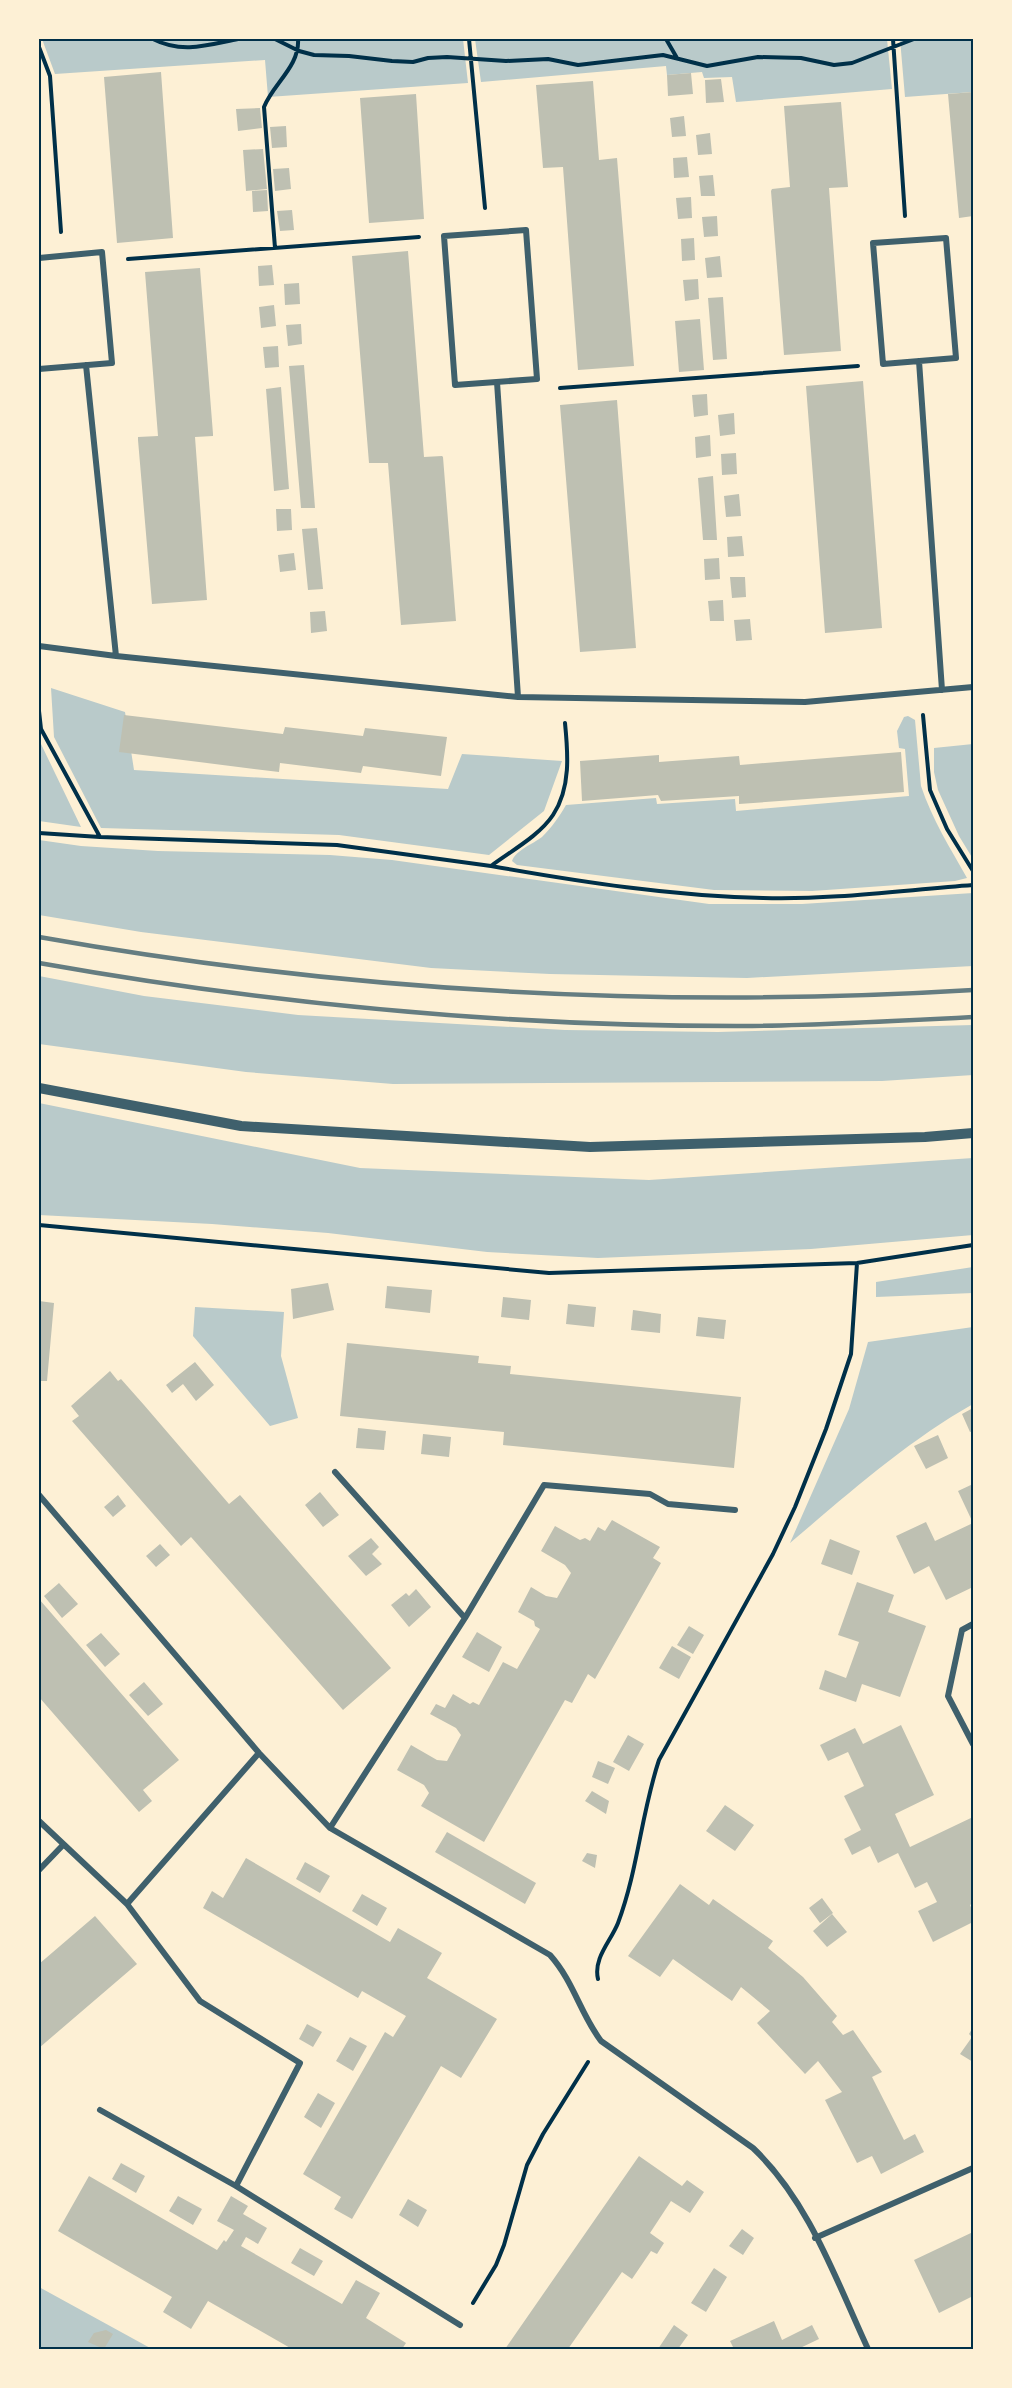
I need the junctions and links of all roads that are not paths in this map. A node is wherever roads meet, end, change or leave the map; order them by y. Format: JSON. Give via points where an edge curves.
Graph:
{"nodes":[{"id":1,"x":39,"y":258,"type":"edge"},
{"id":2,"x":920,"y":361,"type":"junction"},
{"id":3,"x":86,"y":366,"type":"junction"},
{"id":4,"x":39,"y":369,"type":"edge"},
{"id":5,"x":497,"y":382,"type":"junction"},
{"id":6,"x":39,"y":646,"type":"edge"},
{"id":7,"x":116,"y":656,"type":"junction"},
{"id":8,"x":973,"y":687,"type":"edge"},
{"id":9,"x":942,"y":690,"type":"junction"},
{"id":10,"x":518,"y":697,"type":"junction"},
{"id":11,"x":39,"y":1088,"type":"edge"},
{"id":12,"x":973,"y":1133,"type":"edge"},
{"id":13,"x":335,"y":1472,"type":"dead end"},
{"id":14,"x":39,"y":1495,"type":"edge"},
{"id":15,"x":735,"y":1510,"type":"dead end"},
{"id":16,"x":465,"y":1618,"type":"junction"},
{"id":17,"x":973,"y":1624,"type":"edge"},
{"id":18,"x":973,"y":1744,"type":"edge"},
{"id":19,"x":259,"y":1753,"type":"junction"},
{"id":20,"x":39,"y":1821,"type":"edge"},
{"id":21,"x":330,"y":1828,"type":"junction"},
{"id":22,"x":63,"y":1845,"type":"junction"},
{"id":23,"x":39,"y":1870,"type":"edge"},
{"id":24,"x":127,"y":1904,"type":"junction"},
{"id":25,"x":100,"y":2110,"type":"dead end"},
{"id":26,"x":973,"y":2168,"type":"edge"},
{"id":27,"x":236,"y":2186,"type":"junction"},
{"id":28,"x":815,"y":2238,"type":"junction"},
{"id":29,"x":460,"y":2325,"type":"road end"},
{"id":30,"x":868,"y":2349,"type":"edge"}],
"edges":[{"from":1,"to":3,"type":"street","via":[[102,252],[112,363]]},
{"from":2,"to":2,"type":"street","via":[[956,358],[946,238],[873,243],[883,364]]},
{"from":2,"to":9,"type":"street"},
{"from":3,"to":4,"type":"street"},
{"from":3,"to":7,"type":"street"},
{"from":5,"to":5,"type":"street","via":[[455,385],[444,236],[526,230],[537,379]]},
{"from":5,"to":10,"type":"street"},
{"from":6,"to":7,"type":"street"},
{"from":7,"to":10,"type":"street"},
{"from":8,"to":9,"type":"street"},
{"from":9,"to":10,"type":"street","via":[[805,702]]},
{"from":11,"to":12,"type":"street","via":[[241,1126],[590,1147]]},
{"from":13,"to":16,"type":"street"},
{"from":14,"to":19,"type":"street"},
{"from":15,"to":16,"type":"street","via":[[668,1504],[650,1494],[544,1485]]},
{"from":16,"to":21,"type":"street"},
{"from":17,"to":18,"type":"street","via":[[962,1630],[948,1696]]},
{"from":19,"to":21,"type":"street"},
{"from":19,"to":24,"type":"street"},
{"from":20,"to":22,"type":"street"},
{"from":21,"to":28,"type":"street","via":[[550,1955],[564,1970],[588,2024],[601,2041],[753,2148],[785,2183]]},
{"from":22,"to":23,"type":"street"},
{"from":22,"to":24,"type":"street"},
{"from":24,"to":27,"type":"street","via":[[200,2001],[300,2063]]},
{"from":25,"to":27,"type":"street"},
{"from":26,"to":28,"type":"street"},
{"from":27,"to":29,"type":"street"},
{"from":28,"to":30,"type":"street"}]}
